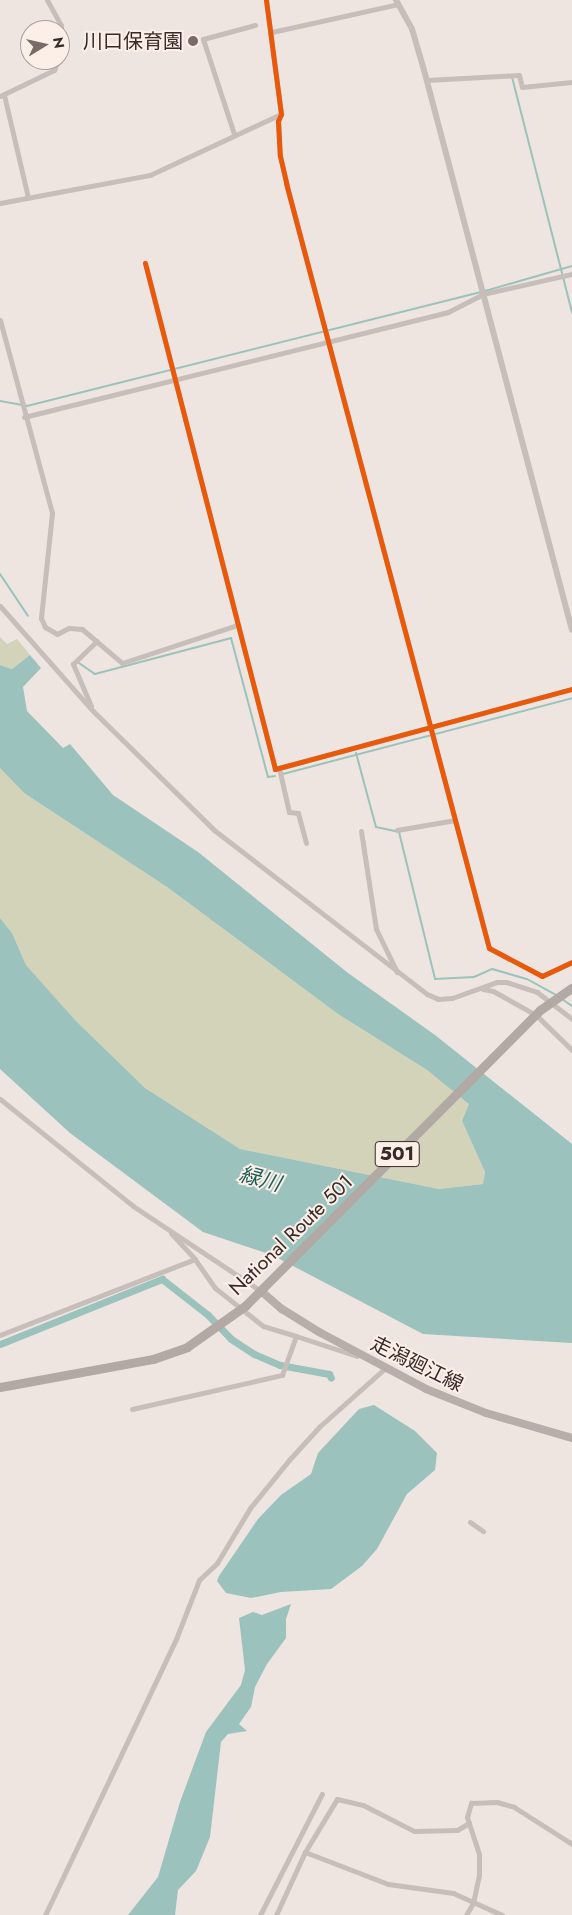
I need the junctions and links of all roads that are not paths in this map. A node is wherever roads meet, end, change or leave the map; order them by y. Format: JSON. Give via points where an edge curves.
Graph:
{"nodes":[{"id":1,"x":47,"y":0,"type":"edge"},
{"id":2,"x":266,"y":0,"type":"edge"},
{"id":3,"x":396,"y":2,"type":"edge"},
{"id":4,"x":58,"y":20,"type":"edge"},
{"id":5,"x":255,"y":25,"type":"dead end"},
{"id":6,"x":272,"y":32,"type":"junction"},
{"id":7,"x":54,"y":70,"type":"edge"},
{"id":8,"x":427,"y":80,"type":"junction"},
{"id":9,"x":572,"y":82,"type":"edge"},
{"id":10,"x":2,"y":95,"type":"edge"},
{"id":11,"x":281,"y":114,"type":"junction"},
{"id":12,"x":234,"y":134,"type":"junction"},
{"id":13,"x":28,"y":197,"type":"junction"},
{"id":14,"x":0,"y":203,"type":"edge"},
{"id":15,"x":144,"y":263,"type":"dead end"},
{"id":16,"x":572,"y":274,"type":"edge"},
{"id":17,"x":483,"y":294,"type":"junction"},
{"id":18,"x":0,"y":320,"type":"edge"},
{"id":19,"x":329,"y":342,"type":"junction"},
{"id":20,"x":173,"y":380,"type":"junction"},
{"id":21,"x":24,"y":417,"type":"junction"},
{"id":22,"x":0,"y":606,"type":"edge"},
{"id":23,"x":237,"y":625,"type":"junction"},
{"id":24,"x":572,"y":630,"type":"edge"},
{"id":25,"x":97,"y":641,"type":"junction"},
{"id":26,"x":572,"y":689,"type":"edge"},
{"id":27,"x":93,"y":711,"type":"junction"},
{"id":28,"x":430,"y":727,"type":"junction"},
{"id":29,"x":279,"y":768,"type":"junction"},
{"id":30,"x":455,"y":820,"type":"junction"},
{"id":31,"x":397,"y":830,"type":"dead end"},
{"id":32,"x":361,"y":831,"type":"dead end"},
{"id":33,"x":306,"y":843,"type":"dead end"},
{"id":34,"x":572,"y":962,"type":"edge"},
{"id":35,"x":398,"y":973,"type":"junction"},
{"id":36,"x":572,"y":988,"type":"edge"},
{"id":37,"x":483,"y":989,"type":"junction"},
{"id":38,"x":535,"y":1016,"type":"junction"},
{"id":39,"x":572,"y":1019,"type":"edge"},
{"id":40,"x":572,"y":1050,"type":"edge"},
{"id":41,"x":0,"y":1099,"type":"edge"},
{"id":42,"x":171,"y":1233,"type":"junction"},
{"id":43,"x":195,"y":1259,"type":"junction"},
{"id":44,"x":262,"y":1289,"type":"junction"},
{"id":45,"x":0,"y":1335,"type":"edge"},
{"id":46,"x":296,"y":1336,"type":"junction"},
{"id":47,"x":366,"y":1358,"type":"junction"},
{"id":48,"x":384,"y":1369,"type":"junction"},
{"id":49,"x":0,"y":1387,"type":"edge"},
{"id":50,"x":132,"y":1410,"type":"dead end"},
{"id":51,"x":572,"y":1438,"type":"edge"},
{"id":52,"x":470,"y":1522,"type":"dead end"},
{"id":53,"x":483,"y":1531,"type":"dead end"},
{"id":54,"x":322,"y":1794,"type":"dead end"},
{"id":55,"x":469,"y":1822,"type":"junction"},
{"id":56,"x":572,"y":1844,"type":"edge"},
{"id":57,"x":305,"y":1852,"type":"junction"},
{"id":58,"x":473,"y":1903,"type":"junction"},
{"id":59,"x":45,"y":1915,"type":"edge"},
{"id":60,"x":260,"y":1915,"type":"edge"},
{"id":61,"x":276,"y":1915,"type":"edge"},
{"id":62,"x":466,"y":1915,"type":"edge"},
{"id":63,"x":502,"y":1915,"type":"edge"}],
"edges":[{"from":1,"to":4,"type":"street"},
{"from":2,"to":6,"type":"street"},
{"from":3,"to":6,"type":"street"},
{"from":3,"to":8,"type":"street","via":[[412,29]]},
{"from":5,"to":12,"type":"street","via":[[203,39]]},
{"from":6,"to":11,"type":"street"},
{"from":7,"to":10,"type":"street"},
{"from":8,"to":9,"type":"street","via":[[519,76],[522,87]]},
{"from":8,"to":17,"type":"street"},
{"from":10,"to":13,"type":"street"},
{"from":11,"to":12,"type":"street"},
{"from":11,"to":19,"type":"street","via":[[278,121],[280,156]]},
{"from":12,"to":13,"type":"street","via":[[150,175]]},
{"from":13,"to":14,"type":"street"},
{"from":15,"to":20,"type":"street"},
{"from":16,"to":17,"type":"street"},
{"from":17,"to":19,"type":"street","via":[[448,312]]},
{"from":17,"to":24,"type":"street"},
{"from":18,"to":21,"type":"street"},
{"from":19,"to":20,"type":"street"},
{"from":19,"to":28,"type":"street"},
{"from":20,"to":21,"type":"street"},
{"from":20,"to":23,"type":"street"},
{"from":21,"to":25,"type":"street","via":[[52,513],[41,618],[52,634],[69,628],[82,629]]},
{"from":22,"to":27,"type":"street"},
{"from":23,"to":25,"type":"street","via":[[122,663]]},
{"from":23,"to":29,"type":"street","via":[[275,769]]},
{"from":25,"to":27,"type":"street","via":[[73,664]]},
{"from":26,"to":28,"type":"street"},
{"from":27,"to":35,"type":"street","via":[[214,830]]},
{"from":28,"to":29,"type":"street"},
{"from":28,"to":30,"type":"street"},
{"from":29,"to":33,"type":"street","via":[[289,812],[298,813]]},
{"from":30,"to":31,"type":"street"},
{"from":30,"to":34,"type":"street","via":[[489,948],[542,976]]},
{"from":32,"to":35,"type":"street","via":[[376,929]]},
{"from":35,"to":37,"type":"street","via":[[438,999]]},
{"from":36,"to":38,"type":"highway","name":"National Route 501","number":"501","bridge":true},
{"from":37,"to":38,"type":"street","via":[[493,991]]},
{"from":37,"to":39,"type":"street","via":[[497,982],[537,992]]},
{"from":38,"to":40,"type":"street"},
{"from":38,"to":44,"type":"highway","name":"National Route 501","number":"501"},
{"from":41,"to":42,"type":"street"},
{"from":42,"to":43,"type":"street"},
{"from":42,"to":44,"type":"street"},
{"from":43,"to":45,"type":"street"},
{"from":43,"to":46,"type":"street","via":[[214,1288],[263,1326]]},
{"from":44,"to":47,"type":"main road","name":"走潟廻江線","via":[[282,1309]]},
{"from":44,"to":49,"type":"highway","name":"National Route 501","number":"501","bridge":true,"via":[[245,1306],[186,1347],[153,1359]]},
{"from":46,"to":47,"type":"street"},
{"from":46,"to":50,"type":"street","via":[[282,1374]]},
{"from":47,"to":48,"type":"main road","name":"走潟廻江線"},
{"from":48,"to":51,"type":"main road","name":"走潟廻江線","via":[[486,1413]]},
{"from":48,"to":59,"type":"street","via":[[319,1427],[289,1460],[250,1508],[217,1563],[199,1580],[176,1639]]},
{"from":52,"to":53,"type":"street"},
{"from":54,"to":60,"type":"street"},
{"from":55,"to":56,"type":"street","via":[[471,1803],[497,1802],[514,1807]]},
{"from":55,"to":57,"type":"street","via":[[457,1830],[414,1831],[363,1805],[337,1799]]},
{"from":55,"to":58,"type":"street","via":[[479,1854]]},
{"from":57,"to":58,"type":"street","via":[[388,1884],[453,1893]]},
{"from":57,"to":61,"type":"street"},
{"from":58,"to":62,"type":"street"},
{"from":58,"to":63,"type":"street"}]}
